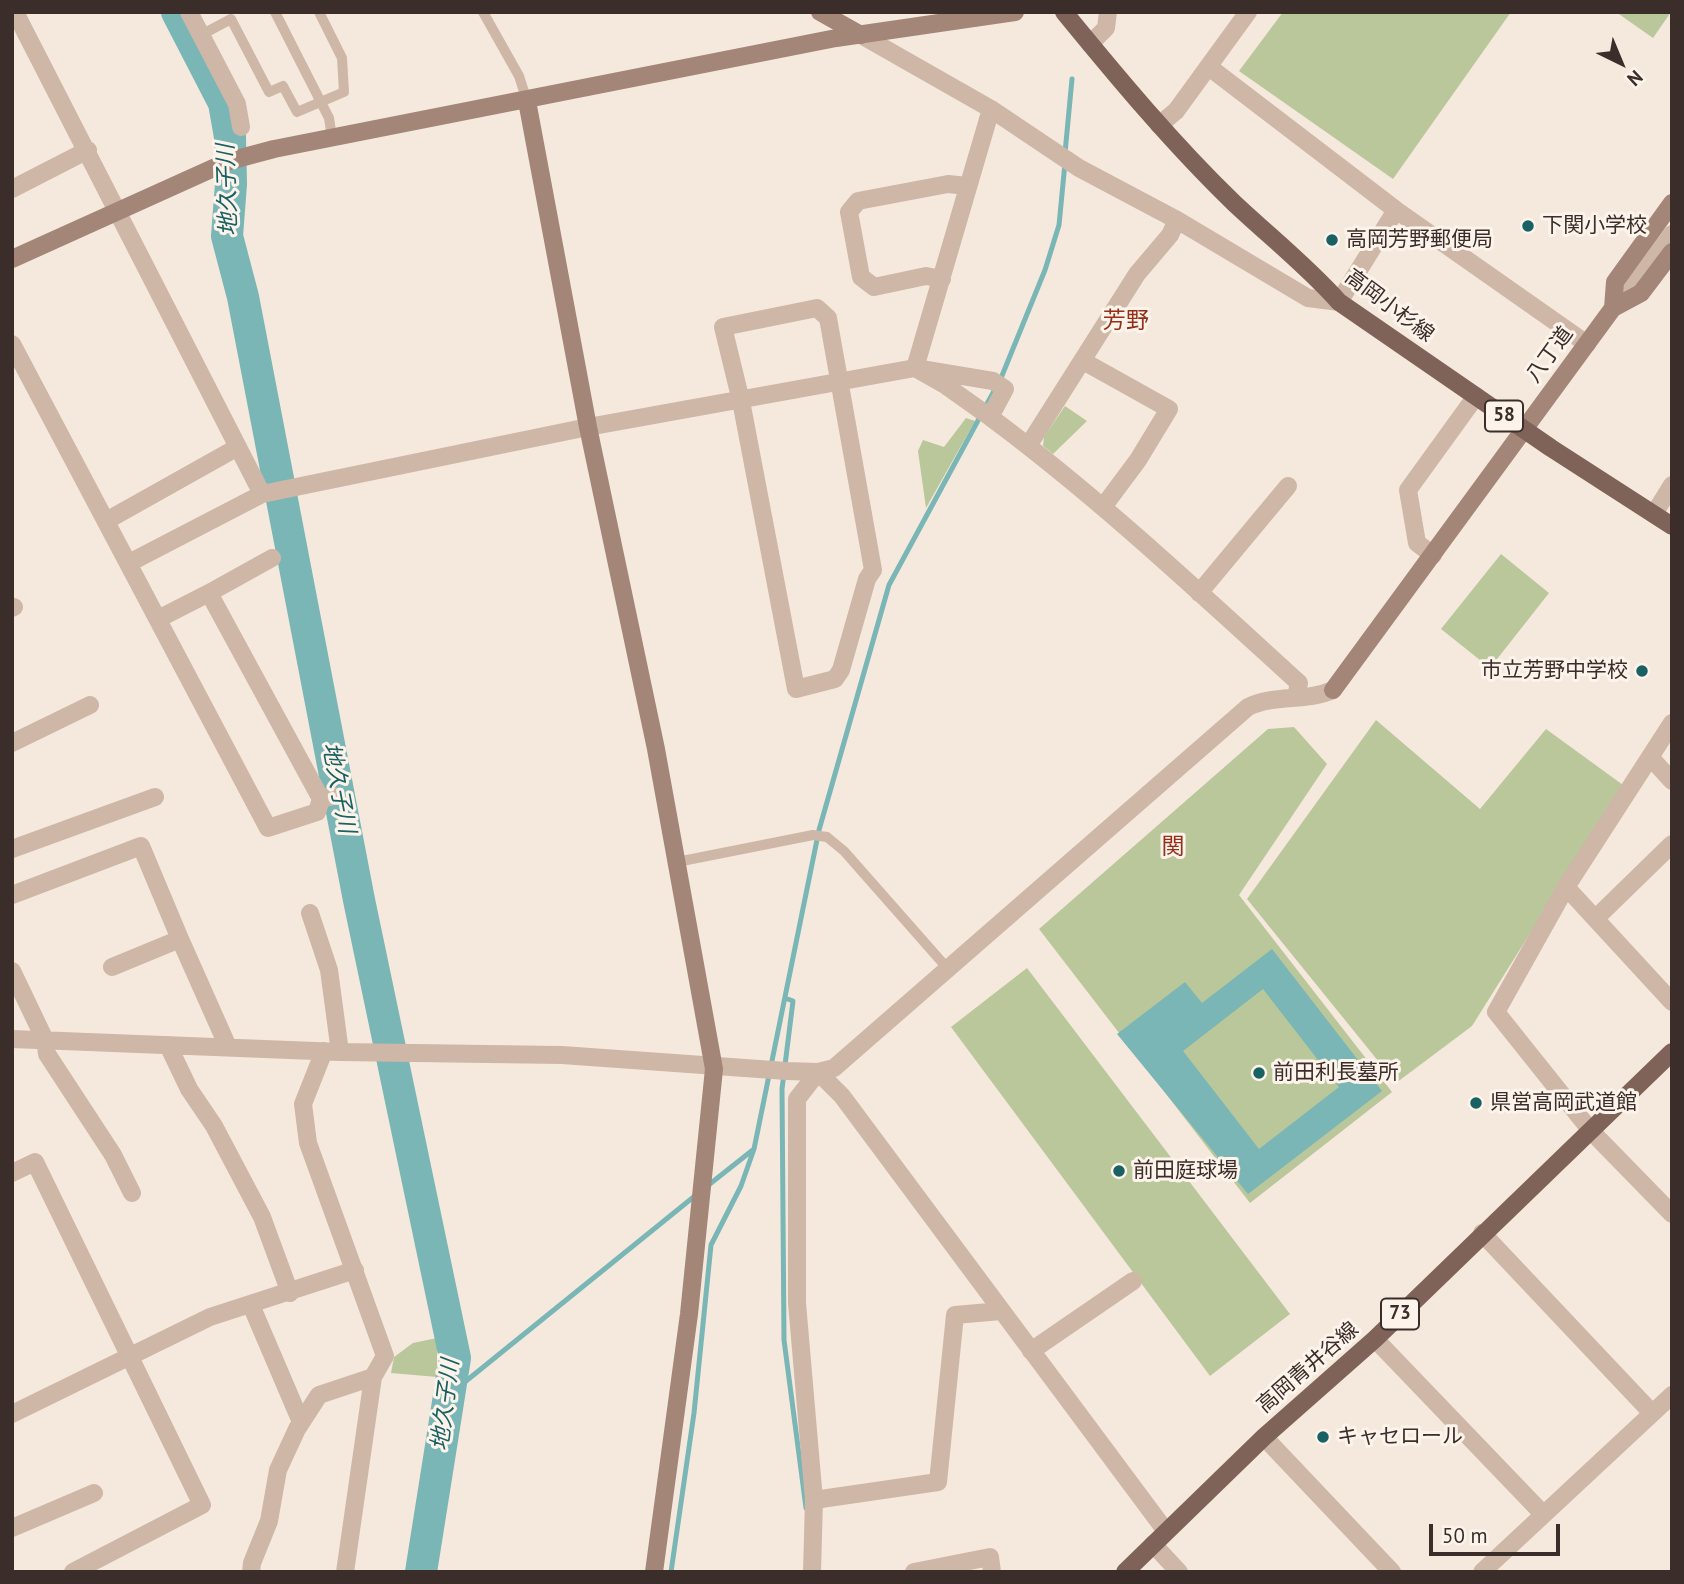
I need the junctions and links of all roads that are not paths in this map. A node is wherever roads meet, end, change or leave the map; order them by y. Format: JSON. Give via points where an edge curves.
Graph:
{"nodes":[{"id":1,"x":15,"y":12,"type":"edge"},
{"id":2,"x":189,"y":12,"type":"edge"},
{"id":3,"x":275,"y":12,"type":"edge"},
{"id":4,"x":319,"y":12,"type":"edge"},
{"id":5,"x":483,"y":12,"type":"edge"},
{"id":6,"x":820,"y":12,"type":"edge"},
{"id":7,"x":1015,"y":12,"type":"edge"},
{"id":8,"x":1064,"y":12,"type":"edge"},
{"id":9,"x":1108,"y":12,"type":"edge"},
{"id":10,"x":1248,"y":12,"type":"edge"},
{"id":11,"x":229,"y":16,"type":"edge"},
{"id":12,"x":201,"y":35,"type":"junction"},
{"id":13,"x":861,"y":35,"type":"junction"},
{"id":14,"x":1090,"y":44,"type":"junction"},
{"id":15,"x":1209,"y":67,"type":"junction"},
{"id":16,"x":527,"y":101,"type":"junction"},
{"id":17,"x":321,"y":102,"type":"junction"},
{"id":18,"x":991,"y":109,"type":"junction"},
{"id":19,"x":1160,"y":125,"type":"junction"},
{"id":20,"x":241,"y":127,"type":"dead end"},
{"id":21,"x":332,"y":138,"type":"junction"},
{"id":22,"x":88,"y":150,"type":"junction"},
{"id":23,"x":968,"y":186,"type":"junction"},
{"id":24,"x":12,"y":190,"type":"edge"},
{"id":25,"x":1672,"y":203,"type":"edge"},
{"id":26,"x":118,"y":210,"type":"junction"},
{"id":27,"x":1396,"y":210,"type":"junction"},
{"id":28,"x":1177,"y":220,"type":"junction"},
{"id":29,"x":1672,"y":234,"type":"edge"},
{"id":30,"x":1672,"y":253,"type":"edge"},
{"id":31,"x":12,"y":259,"type":"edge"},
{"id":32,"x":942,"y":279,"type":"junction"},
{"id":33,"x":1339,"y":302,"type":"junction"},
{"id":34,"x":1620,"y":303,"type":"junction"},
{"id":35,"x":12,"y":344,"type":"edge"},
{"id":36,"x":1587,"y":344,"type":"junction"},
{"id":37,"x":1083,"y":361,"type":"junction"},
{"id":38,"x":915,"y":368,"type":"junction"},
{"id":39,"x":839,"y":382,"type":"junction"},
{"id":40,"x":1476,"y":396,"type":"junction"},
{"id":41,"x":741,"y":401,"type":"junction"},
{"id":42,"x":984,"y":413,"type":"junction"},
{"id":43,"x":588,"y":427,"type":"junction"},
{"id":44,"x":1524,"y":429,"type":"junction"},
{"id":45,"x":1028,"y":446,"type":"junction"},
{"id":46,"x":239,"y":447,"type":"junction"},
{"id":47,"x":1672,"y":485,"type":"edge"},
{"id":48,"x":1288,"y":486,"type":"dead end"},
{"id":49,"x":265,"y":492,"type":"junction"},
{"id":50,"x":1103,"y":507,"type":"junction"},
{"id":51,"x":1654,"y":513,"type":"junction"},
{"id":52,"x":106,"y":521,"type":"junction"},
{"id":53,"x":1672,"y":526,"type":"edge"},
{"id":54,"x":1433,"y":555,"type":"junction"},
{"id":55,"x":272,"y":558,"type":"dead end"},
{"id":56,"x":129,"y":563,"type":"junction"},
{"id":57,"x":209,"y":593,"type":"junction"},
{"id":58,"x":1199,"y":593,"type":"junction"},
{"id":59,"x":158,"y":619,"type":"junction"},
{"id":60,"x":1296,"y":696,"type":"junction"},
{"id":61,"x":90,"y":705,"type":"dead end"},
{"id":62,"x":1672,"y":723,"type":"edge"},
{"id":63,"x":12,"y":743,"type":"edge"},
{"id":64,"x":1650,"y":757,"type":"junction"},
{"id":65,"x":1672,"y":781,"type":"edge"},
{"id":66,"x":155,"y":797,"type":"dead end"},
{"id":67,"x":1672,"y":844,"type":"edge"},
{"id":68,"x":12,"y":849,"type":"edge"},
{"id":69,"x":677,"y":862,"type":"junction"},
{"id":70,"x":1566,"y":887,"type":"junction"},
{"id":71,"x":12,"y":895,"type":"edge"},
{"id":72,"x":310,"y":913,"type":"dead end"},
{"id":73,"x":1596,"y":918,"type":"junction"},
{"id":74,"x":180,"y":939,"type":"junction"},
{"id":75,"x":111,"y":967,"type":"dead end"},
{"id":76,"x":948,"y":969,"type":"junction"},
{"id":77,"x":12,"y":971,"type":"edge"},
{"id":78,"x":1672,"y":1002,"type":"edge"},
{"id":79,"x":12,"y":1039,"type":"edge"},
{"id":80,"x":45,"y":1040,"type":"junction"},
{"id":81,"x":167,"y":1045,"type":"junction"},
{"id":82,"x":228,"y":1047,"type":"junction"},
{"id":83,"x":332,"y":1051,"type":"junction"},
{"id":84,"x":1672,"y":1052,"type":"edge"},
{"id":85,"x":714,"y":1069,"type":"junction"},
{"id":86,"x":818,"y":1072,"type":"junction"},
{"id":87,"x":1591,"y":1131,"type":"junction"},
{"id":88,"x":12,"y":1173,"type":"edge"},
{"id":89,"x":132,"y":1193,"type":"dead end"},
{"id":90,"x":1672,"y":1214,"type":"edge"},
{"id":91,"x":1482,"y":1233,"type":"junction"},
{"id":92,"x":355,"y":1270,"type":"junction"},
{"id":93,"x":1133,"y":1281,"type":"dead end"},
{"id":94,"x":290,"y":1293,"type":"junction"},
{"id":95,"x":251,"y":1304,"type":"junction"},
{"id":96,"x":1000,"y":1311,"type":"junction"},
{"id":97,"x":1375,"y":1339,"type":"junction"},
{"id":98,"x":1031,"y":1351,"type":"junction"},
{"id":99,"x":130,"y":1359,"type":"junction"},
{"id":100,"x":373,"y":1377,"type":"junction"},
{"id":101,"x":1672,"y":1395,"type":"edge"},
{"id":102,"x":1652,"y":1413,"type":"junction"},
{"id":103,"x":12,"y":1414,"type":"edge"},
{"id":104,"x":301,"y":1422,"type":"junction"},
{"id":105,"x":1264,"y":1437,"type":"junction"},
{"id":106,"x":94,"y":1493,"type":"dead end"},
{"id":107,"x":814,"y":1500,"type":"junction"},
{"id":108,"x":1543,"y":1514,"type":"junction"},
{"id":109,"x":12,"y":1528,"type":"edge"},
{"id":110,"x":1159,"y":1537,"type":"junction"},
{"id":111,"x":73,"y":1572,"type":"edge"},
{"id":112,"x":251,"y":1572,"type":"edge"},
{"id":113,"x":345,"y":1572,"type":"edge"},
{"id":114,"x":654,"y":1572,"type":"edge"},
{"id":115,"x":812,"y":1572,"type":"edge"},
{"id":116,"x":914,"y":1572,"type":"edge"},
{"id":117,"x":992,"y":1572,"type":"edge"},
{"id":118,"x":1125,"y":1572,"type":"edge"},
{"id":119,"x":1179,"y":1572,"type":"edge"},
{"id":120,"x":1392,"y":1572,"type":"edge"},
{"id":121,"x":1482,"y":1572,"type":"edge"}],
"edges":[{"from":1,"to":22,"type":"street"},
{"from":2,"to":12,"type":"street"},
{"from":3,"to":17,"type":"lane"},
{"from":4,"to":17,"type":"lane","via":[[342,58],[344,92]]},
{"from":5,"to":16,"type":"lane","via":[[519,76]]},
{"from":6,"to":13,"type":"street"},
{"from":7,"to":13,"type":"street"},
{"from":8,"to":14,"type":"main road","name":"高岡小杉線","number":"58"},
{"from":9,"to":14,"type":"street","via":[[1106,28]]},
{"from":10,"to":15,"type":"street"},
{"from":11,"to":12,"type":"lane"},
{"from":11,"to":17,"type":"lane","via":[[270,92],[283,86],[297,112]]},
{"from":12,"to":20,"type":"street","via":[[237,104]]},
{"from":13,"to":16,"type":"street"},
{"from":13,"to":18,"type":"street"},
{"from":14,"to":19,"type":"main road","name":"高岡小杉線","number":"58"},
{"from":15,"to":19,"type":"street"},
{"from":15,"to":27,"type":"street"},
{"from":16,"to":21,"type":"street"},
{"from":16,"to":43,"type":"street"},
{"from":17,"to":21,"type":"lane"},
{"from":18,"to":23,"type":"street"},
{"from":18,"to":28,"type":"street","via":[[1040,145]]},
{"from":19,"to":33,"type":"main road","name":"高岡小杉線","number":"58"},
{"from":21,"to":26,"type":"street","via":[[229,161]]},
{"from":22,"to":24,"type":"street"},
{"from":22,"to":26,"type":"street"},
{"from":23,"to":32,"type":"street"},
{"from":23,"to":32,"type":"street","via":[[948,184],[858,201],[849,212],[861,277],[874,287],[926,275]]},
{"from":25,"to":34,"type":"street","name":"八丁道","via":[[1615,282]]},
{"from":26,"to":31,"type":"street"},
{"from":26,"to":46,"type":"street"},
{"from":27,"to":33,"type":"street"},
{"from":27,"to":36,"type":"street"},
{"from":28,"to":33,"type":"street","via":[[1308,298]]},
{"from":28,"to":37,"type":"street","via":[[1136,274]]},
{"from":29,"to":34,"type":"street"},
{"from":30,"to":34,"type":"street","name":"八丁道","via":[[1641,293]]},
{"from":32,"to":38,"type":"street"},
{"from":33,"to":40,"type":"main road","name":"高岡小杉線","number":"58"},
{"from":34,"to":36,"type":"street","name":"八丁道"},
{"from":35,"to":52,"type":"street"},
{"from":36,"to":44,"type":"street","name":"八丁道"},
{"from":37,"to":45,"type":"street"},
{"from":37,"to":50,"type":"street","via":[[1169,409]]},
{"from":38,"to":39,"type":"street"},
{"from":38,"to":42,"type":"street"},
{"from":38,"to":42,"type":"street","via":[[998,384]]},
{"from":39,"to":41,"type":"street"},
{"from":39,"to":41,"type":"street","via":[[828,318],[817,309],[723,327]]},
{"from":39,"to":41,"type":"street","via":[[873,570],[841,670],[835,679],[796,688]]},
{"from":40,"to":44,"type":"main road","name":"高岡小杉線","number":"58"},
{"from":40,"to":54,"type":"street","via":[[1408,490],[1418,543]]},
{"from":41,"to":43,"type":"street"},
{"from":42,"to":45,"type":"street"},
{"from":43,"to":49,"type":"street"},
{"from":43,"to":69,"type":"street"},
{"from":44,"to":51,"type":"main road","name":"高岡小杉線","number":"58"},
{"from":44,"to":54,"type":"street","name":"八丁道"},
{"from":45,"to":50,"type":"street"},
{"from":46,"to":49,"type":"street"},
{"from":46,"to":52,"type":"street"},
{"from":47,"to":51,"type":"street"},
{"from":48,"to":58,"type":"street"},
{"from":49,"to":56,"type":"street"},
{"from":50,"to":58,"type":"street"},
{"from":51,"to":53,"type":"main road","name":"高岡小杉線","number":"58"},
{"from":52,"to":56,"type":"street"},
{"from":54,"to":60,"type":"street","name":"八丁道","via":[[1333,690]]},
{"from":55,"to":57,"type":"street"},
{"from":56,"to":59,"type":"street"},
{"from":57,"to":59,"type":"street"},
{"from":57,"to":59,"type":"street","via":[[327,797],[317,812],[268,828]]},
{"from":58,"to":60,"type":"street","via":[[1299,683]]},
{"from":60,"to":76,"type":"street","via":[[1266,698],[1248,707]]},
{"from":61,"to":63,"type":"street"},
{"from":62,"to":64,"type":"street"},
{"from":64,"to":65,"type":"street"},
{"from":64,"to":70,"type":"street"},
{"from":66,"to":68,"type":"street"},
{"from":67,"to":73,"type":"street"},
{"from":69,"to":76,"type":"lane","via":[[813,835],[827,837],[844,850]]},
{"from":69,"to":85,"type":"street"},
{"from":70,"to":73,"type":"street"},
{"from":70,"to":87,"type":"street","via":[[1496,1012]]},
{"from":71,"to":74,"type":"street","via":[[141,846]]},
{"from":72,"to":83,"type":"street","via":[[329,970]]},
{"from":73,"to":78,"type":"street"},
{"from":74,"to":75,"type":"street"},
{"from":74,"to":82,"type":"street"},
{"from":76,"to":86,"type":"street","via":[[834,1068]]},
{"from":77,"to":80,"type":"street"},
{"from":79,"to":80,"type":"street"},
{"from":80,"to":81,"type":"street"},
{"from":80,"to":89,"type":"street","via":[[47,1054],[113,1155]]},
{"from":81,"to":82,"type":"street"},
{"from":81,"to":94,"type":"street","via":[[262,1217]]},
{"from":82,"to":83,"type":"street"},
{"from":83,"to":85,"type":"street","via":[[562,1055]]},
{"from":83,"to":92,"type":"street","via":[[303,1104],[308,1143]]},
{"from":84,"to":87,"type":"main road","name":"高岡青井谷線","number":"73"},
{"from":85,"to":86,"type":"street"},
{"from":85,"to":114,"type":"street","via":[[705,1178]]},
{"from":86,"to":96,"type":"street","via":[[842,1096]]},
{"from":86,"to":107,"type":"street","via":[[797,1099],[797,1303]]},
{"from":87,"to":90,"type":"street"},
{"from":87,"to":91,"type":"main road","name":"高岡青井谷線","number":"73"},
{"from":88,"to":99,"type":"street","via":[[35,1162]]},
{"from":91,"to":97,"type":"main road","name":"高岡青井谷線","number":"73"},
{"from":91,"to":102,"type":"street"},
{"from":92,"to":94,"type":"street"},
{"from":92,"to":100,"type":"street","via":[[385,1356]]},
{"from":93,"to":98,"type":"street"},
{"from":94,"to":95,"type":"street"},
{"from":95,"to":99,"type":"street","via":[[210,1317]]},
{"from":95,"to":104,"type":"street"},
{"from":96,"to":98,"type":"street"},
{"from":96,"to":107,"type":"street","via":[[955,1315],[938,1482]]},
{"from":97,"to":105,"type":"main road","name":"高岡青井谷線","number":"73"},
{"from":97,"to":108,"type":"street"},
{"from":98,"to":110,"type":"street"},
{"from":99,"to":103,"type":"street"},
{"from":99,"to":111,"type":"street","via":[[202,1505]]},
{"from":100,"to":104,"type":"street","via":[[319,1395]]},
{"from":100,"to":113,"type":"street"},
{"from":101,"to":102,"type":"street"},
{"from":102,"to":108,"type":"street"},
{"from":104,"to":112,"type":"street","via":[[278,1470],[269,1521]]},
{"from":105,"to":110,"type":"main road","name":"高岡青井谷線","number":"73"},
{"from":105,"to":120,"type":"street"},
{"from":106,"to":109,"type":"street"},
{"from":107,"to":115,"type":"street"},
{"from":108,"to":121,"type":"street"},
{"from":110,"to":118,"type":"main road","name":"高岡青井谷線","number":"73"},
{"from":110,"to":119,"type":"street"},
{"from":116,"to":117,"type":"street","via":[[990,1557]]}]}
